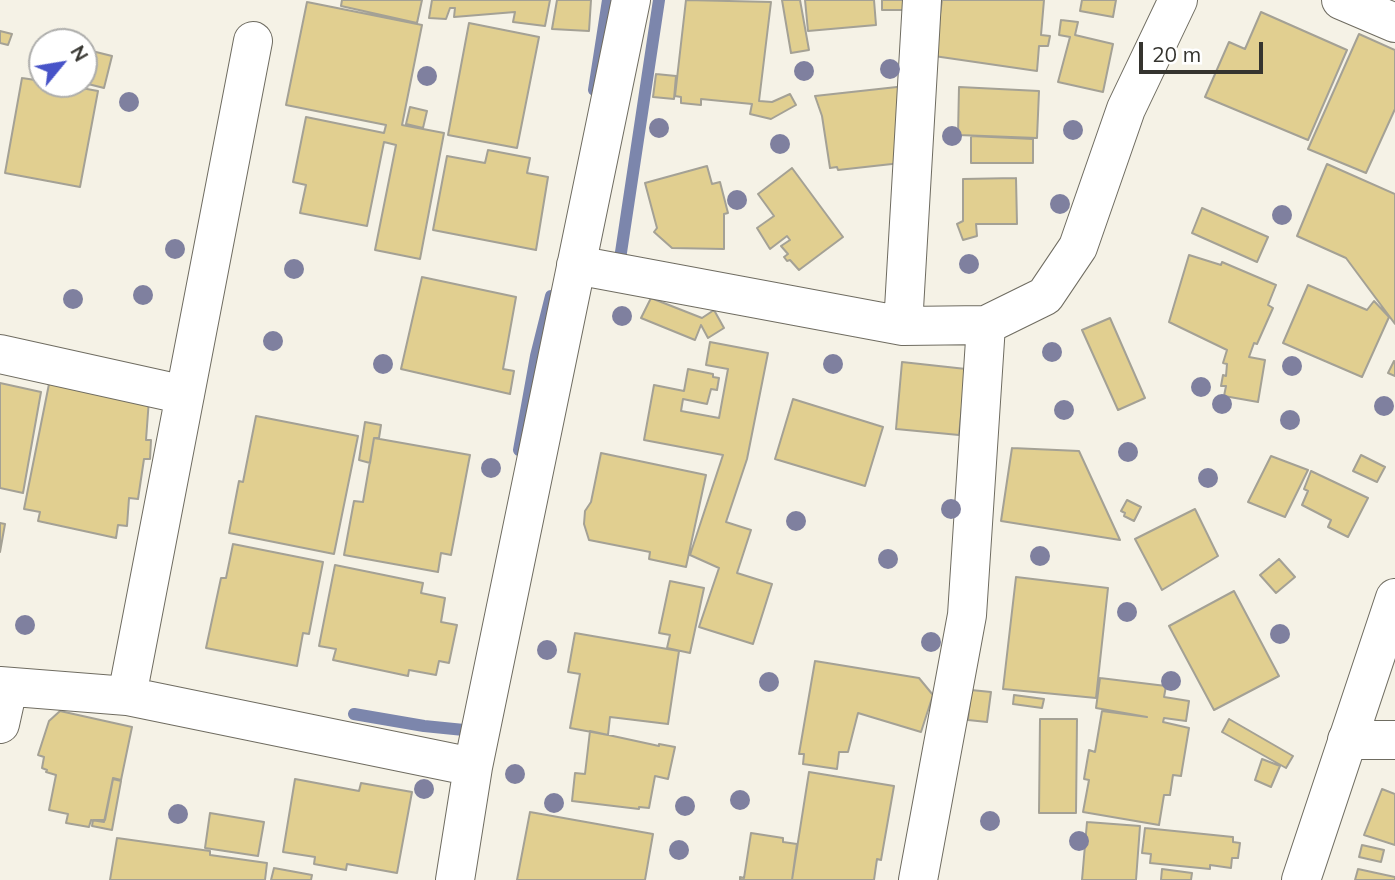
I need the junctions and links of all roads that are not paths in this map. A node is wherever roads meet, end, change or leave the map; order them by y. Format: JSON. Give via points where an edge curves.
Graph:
{"nodes":[{"id":1,"x":631,"y":0,"type":"edge"},
{"id":2,"x":922,"y":0,"type":"edge"},
{"id":3,"x":1178,"y":0,"type":"edge"},
{"id":4,"x":1342,"y":0,"type":"edge"},
{"id":5,"x":1395,"y":23,"type":"edge"},
{"id":6,"x":253,"y":41,"type":"dead end"},
{"id":7,"x":576,"y":265,"type":"junction"},
{"id":8,"x":986,"y":325,"type":"junction"},
{"id":9,"x":903,"y":327,"type":"junction"},
{"id":10,"x":0,"y":354,"type":"edge"},
{"id":11,"x":185,"y":395,"type":"junction"},
{"id":12,"x":1395,"y":598,"type":"edge"},
{"id":13,"x":4,"y":687,"type":"edge"},
{"id":14,"x":127,"y":696,"type":"junction"},
{"id":15,"x":0,"y":724,"type":"edge"},
{"id":16,"x":1347,"y":740,"type":"junction"},
{"id":17,"x":1395,"y":740,"type":"edge"},
{"id":18,"x":473,"y":767,"type":"junction"},
{"id":19,"x":455,"y":880,"type":"edge"},
{"id":20,"x":918,"y":880,"type":"edge"},
{"id":21,"x":1301,"y":880,"type":"edge"}],
"edges":[{"from":1,"to":7,"type":"street"},
{"from":2,"to":9,"type":"street"},
{"from":3,"to":8,"type":"street","via":[[1126,109],[1078,247],[1045,296]]},
{"from":4,"to":5,"type":"street"},
{"from":6,"to":11,"type":"street"},
{"from":7,"to":9,"type":"street"},
{"from":7,"to":18,"type":"street"},
{"from":8,"to":9,"type":"street"},
{"from":8,"to":20,"type":"street","via":[[967,615]]},
{"from":10,"to":11,"type":"street"},
{"from":11,"to":14,"type":"street"},
{"from":12,"to":16,"type":"street"},
{"from":13,"to":14,"type":"street"},
{"from":13,"to":15,"type":"street"},
{"from":14,"to":18,"type":"street"},
{"from":16,"to":17,"type":"street"},
{"from":16,"to":21,"type":"street"},
{"from":18,"to":19,"type":"street"}]}
